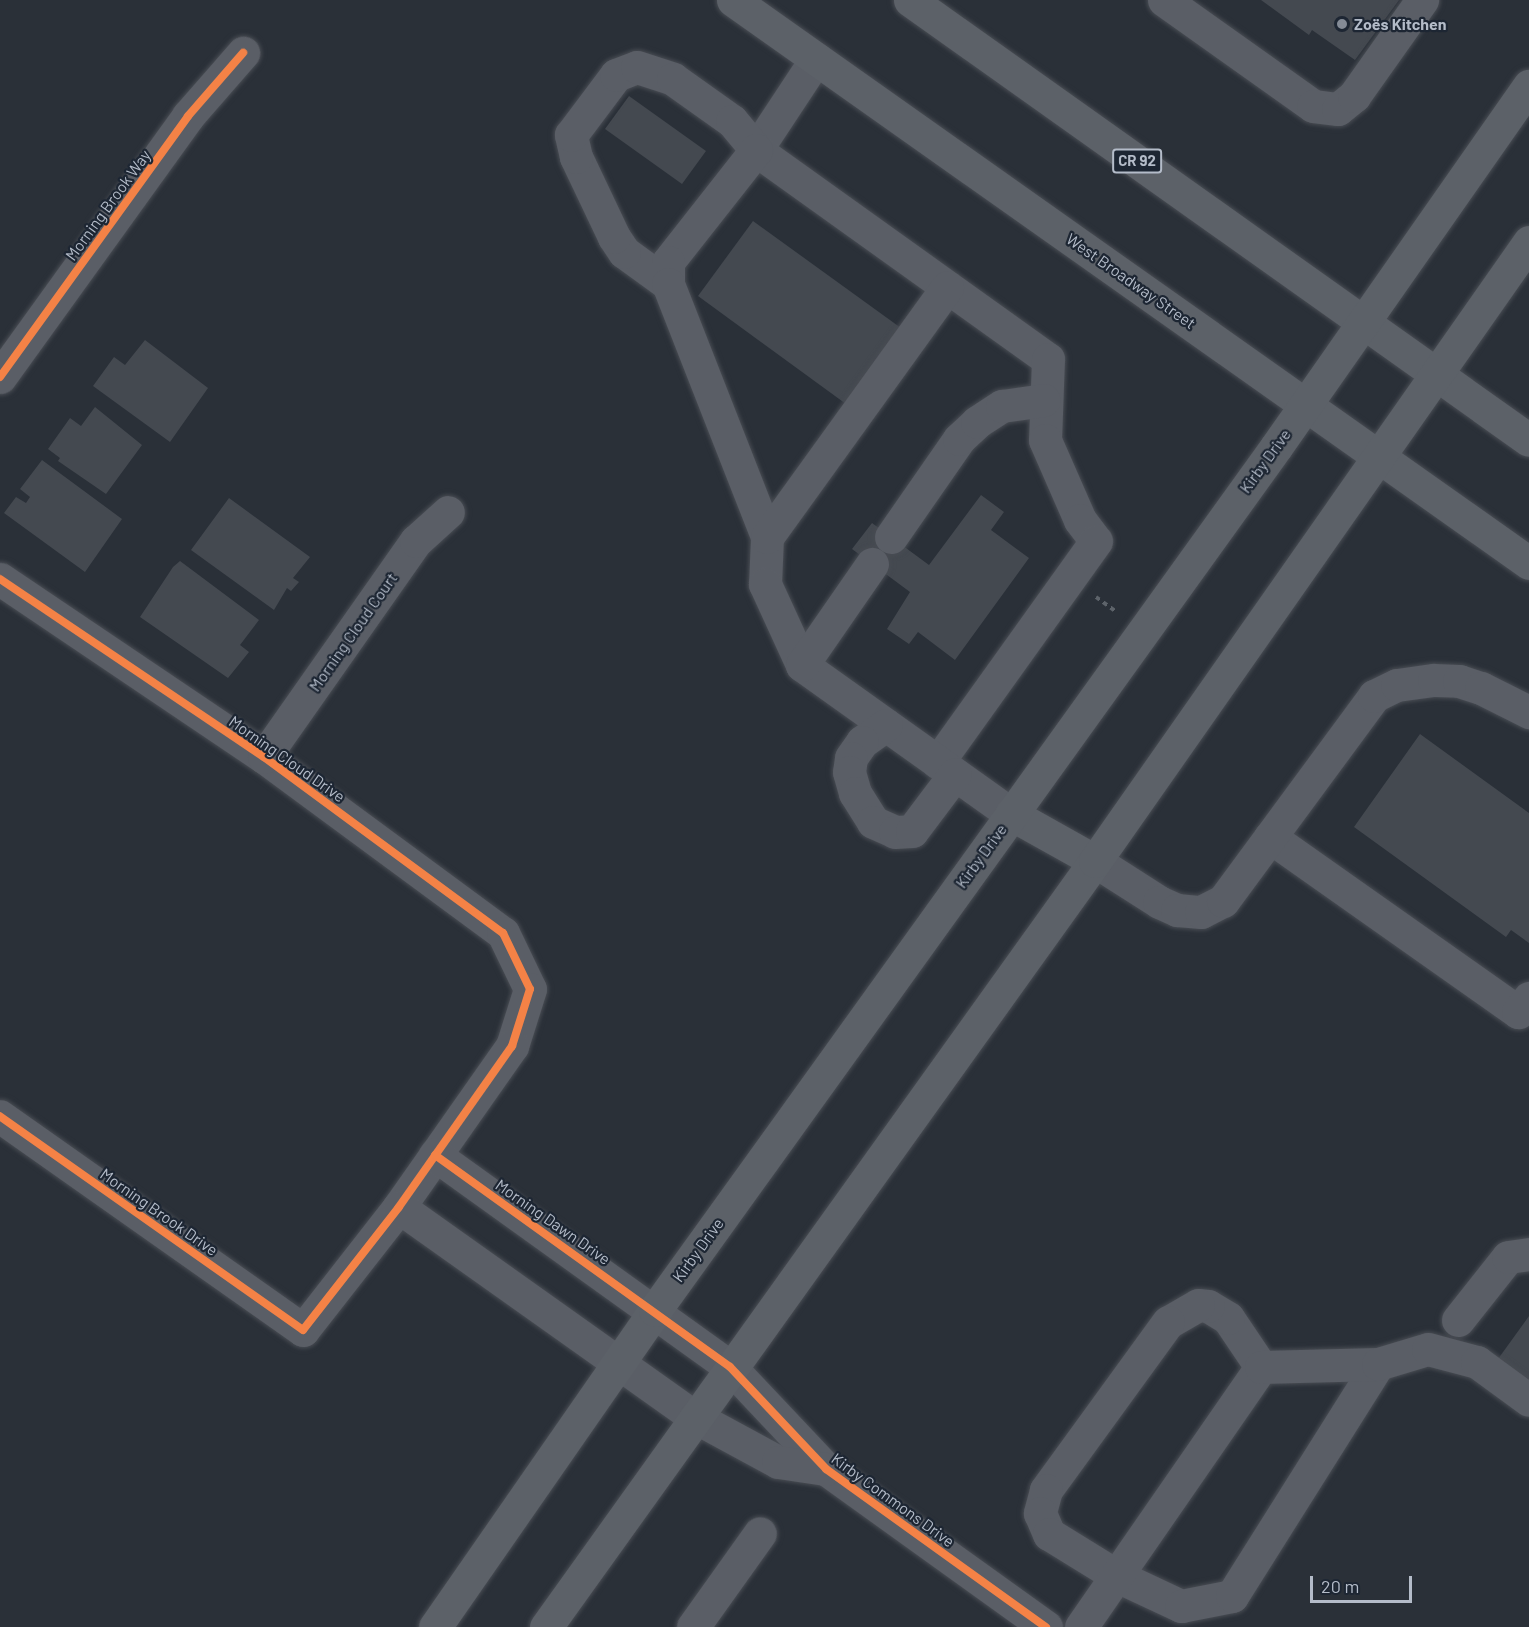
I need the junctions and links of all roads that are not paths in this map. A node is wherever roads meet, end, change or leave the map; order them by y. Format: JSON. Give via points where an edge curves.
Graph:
{"nodes":[{"id":1,"x":733,"y":0,"type":"edge"},
{"id":2,"x":910,"y":0,"type":"edge"},
{"id":3,"x":1164,"y":0,"type":"edge"},
{"id":4,"x":1422,"y":0,"type":"edge"},
{"id":5,"x":1197,"y":9,"type":"edge"},
{"id":6,"x":243,"y":53,"type":"dead end"},
{"id":7,"x":816,"y":59,"type":"junction"},
{"id":8,"x":1529,"y":86,"type":"edge"},
{"id":9,"x":756,"y":150,"type":"junction"},
{"id":10,"x":1529,"y":242,"type":"edge"},
{"id":11,"x":668,"y":284,"type":"junction"},
{"id":12,"x":947,"y":287,"type":"junction"},
{"id":13,"x":1364,"y":322,"type":"junction"},
{"id":14,"x":1436,"y":373,"type":"junction"},
{"id":15,"x":0,"y":377,"type":"edge"},
{"id":16,"x":1044,"y":400,"type":"junction"},
{"id":17,"x":1306,"y":404,"type":"junction"},
{"id":18,"x":1529,"y":440,"type":"edge"},
{"id":19,"x":1378,"y":456,"type":"junction"},
{"id":20,"x":448,"y":512,"type":"dead end"},
{"id":21,"x":767,"y":537,"type":"junction"},
{"id":22,"x":891,"y":537,"type":"dead end"},
{"id":23,"x":1529,"y":563,"type":"edge"},
{"id":24,"x":872,"y":564,"type":"dead end"},
{"id":25,"x":0,"y":579,"type":"edge"},
{"id":26,"x":802,"y":665,"type":"junction"},
{"id":27,"x":1529,"y":712,"type":"edge"},
{"id":28,"x":886,"y":725,"type":"junction"},
{"id":29,"x":264,"y":757,"type":"junction"},
{"id":30,"x":947,"y":768,"type":"junction"},
{"id":31,"x":1011,"y":814,"type":"junction"},
{"id":32,"x":1270,"y":837,"type":"junction"},
{"id":33,"x":1095,"y":861,"type":"junction"},
{"id":34,"x":1529,"y":998,"type":"edge"},
{"id":35,"x":0,"y":1116,"type":"edge"},
{"id":36,"x":435,"y":1155,"type":"junction"},
{"id":37,"x":399,"y":1207,"type":"junction"},
{"id":38,"x":1529,"y":1254,"type":"edge"},
{"id":39,"x":655,"y":1310,"type":"junction"},
{"id":40,"x":1458,"y":1320,"type":"dead end"},
{"id":41,"x":618,"y":1364,"type":"junction"},
{"id":42,"x":1378,"y":1364,"type":"junction"},
{"id":43,"x":730,"y":1367,"type":"junction"},
{"id":44,"x":1261,"y":1367,"type":"junction"},
{"id":45,"x":1529,"y":1400,"type":"edge"},
{"id":46,"x":694,"y":1417,"type":"junction"},
{"id":47,"x":826,"y":1469,"type":"junction"},
{"id":48,"x":760,"y":1533,"type":"dead end"},
{"id":49,"x":1117,"y":1576,"type":"junction"},
{"id":50,"x":1011,"y":1617,"type":"edge"},
{"id":51,"x":435,"y":1627,"type":"edge"},
{"id":52,"x":546,"y":1627,"type":"edge"},
{"id":53,"x":693,"y":1627,"type":"edge"},
{"id":54,"x":1046,"y":1627,"type":"edge"},
{"id":55,"x":1082,"y":1627,"type":"edge"}],
"edges":[{"from":1,"to":7,"type":"main road","name":"West Broadway Street"},
{"from":2,"to":13,"type":"main road","number":"CR 92"},
{"from":3,"to":5,"type":"street"},
{"from":4,"to":5,"type":"street","via":[[1354,96],[1338,109],[1313,106]]},
{"from":6,"to":15,"type":"street","name":"Morning Brook Way","via":[[188,117]]},
{"from":7,"to":9,"type":"street"},
{"from":7,"to":17,"type":"main road","name":"West Broadway Street"},
{"from":8,"to":13,"type":"main road","name":"Kirby Drive"},
{"from":9,"to":11,"type":"street","via":[[668,262]]},
{"from":9,"to":11,"type":"street","via":[[732,121],[683,86],[637,67],[616,75],[571,135],[576,157],[614,237],[624,252]]},
{"from":9,"to":12,"type":"street"},
{"from":10,"to":14,"type":"main road"},
{"from":11,"to":21,"type":"street"},
{"from":12,"to":16,"type":"street","via":[[1048,359]]},
{"from":12,"to":21,"type":"street"},
{"from":13,"to":14,"type":"main road","number":"CR 92"},
{"from":13,"to":17,"type":"main road","name":"Kirby Drive"},
{"from":14,"to":18,"type":"main road","number":"CR 92"},
{"from":14,"to":19,"type":"main road"},
{"from":16,"to":22,"type":"street","via":[[1002,406],[977,422],[959,439]]},
{"from":16,"to":30,"type":"street","via":[[1045,440],[1080,520],[1096,541]]},
{"from":17,"to":19,"type":"main road","name":"West Broadway Street"},
{"from":17,"to":31,"type":"main road","name":"Kirby Drive"},
{"from":19,"to":23,"type":"main road","name":"West Broadway Street"},
{"from":19,"to":33,"type":"main road"},
{"from":20,"to":29,"type":"street","name":"Morning Cloud Court","via":[[416,541]]},
{"from":21,"to":26,"type":"street","via":[[765,584]]},
{"from":24,"to":26,"type":"street"},
{"from":25,"to":29,"type":"street","name":"Morning Cloud Drive"},
{"from":26,"to":28,"type":"street"},
{"from":27,"to":32,"type":"street","via":[[1459,681],[1397,685],[1374,696]]},
{"from":28,"to":30,"type":"street"},
{"from":28,"to":30,"type":"street","via":[[862,742],[851,758],[849,772],[855,793],[873,822],[895,832],[912,831]]},
{"from":29,"to":36,"type":"street","name":"Morning Cloud Drive","via":[[503,933],[530,989],[512,1046]]},
{"from":30,"to":31,"type":"street"},
{"from":31,"to":33,"type":"main road"},
{"from":31,"to":39,"type":"main road","name":"Kirby Drive"},
{"from":32,"to":33,"type":"street","via":[[1223,901],[1201,912],[1177,910],[1159,902]]},
{"from":32,"to":34,"type":"street","via":[[1518,1012]]},
{"from":33,"to":43,"type":"main road"},
{"from":35,"to":37,"type":"street","name":"Morning Brook Drive","via":[[303,1329]]},
{"from":36,"to":37,"type":"street"},
{"from":36,"to":39,"type":"street","name":"Morning Dawn Drive"},
{"from":37,"to":41,"type":"street"},
{"from":38,"to":40,"type":"street","via":[[1508,1257]]},
{"from":39,"to":41,"type":"main road","name":"Kirby Drive"},
{"from":39,"to":43,"type":"street","name":"Kirby Commons Drive"},
{"from":41,"to":46,"type":"street","name":"Kirby Commons Drive"},
{"from":41,"to":51,"type":"main road","name":"Kirby Drive"},
{"from":42,"to":44,"type":"street"},
{"from":42,"to":45,"type":"street","via":[[1428,1349],[1477,1362]]},
{"from":42,"to":49,"type":"street","via":[[1232,1596],[1181,1606]]},
{"from":43,"to":46,"type":"main road"},
{"from":43,"to":47,"type":"street","name":"Kirby Commons Drive"},
{"from":44,"to":49,"type":"street"},
{"from":44,"to":49,"type":"street","via":[[1228,1318],[1198,1305],[1168,1323],[1046,1490],[1040,1513],[1049,1534]]},
{"from":46,"to":47,"type":"street","name":"Kirby Commons Drive","via":[[778,1462]]},
{"from":46,"to":52,"type":"main road"},
{"from":47,"to":50,"type":"street","name":"Kirby Commons Drive"},
{"from":48,"to":53,"type":"street"},
{"from":49,"to":55,"type":"street"},
{"from":50,"to":54,"type":"street","name":"Kirby Commons Drive"}]}
